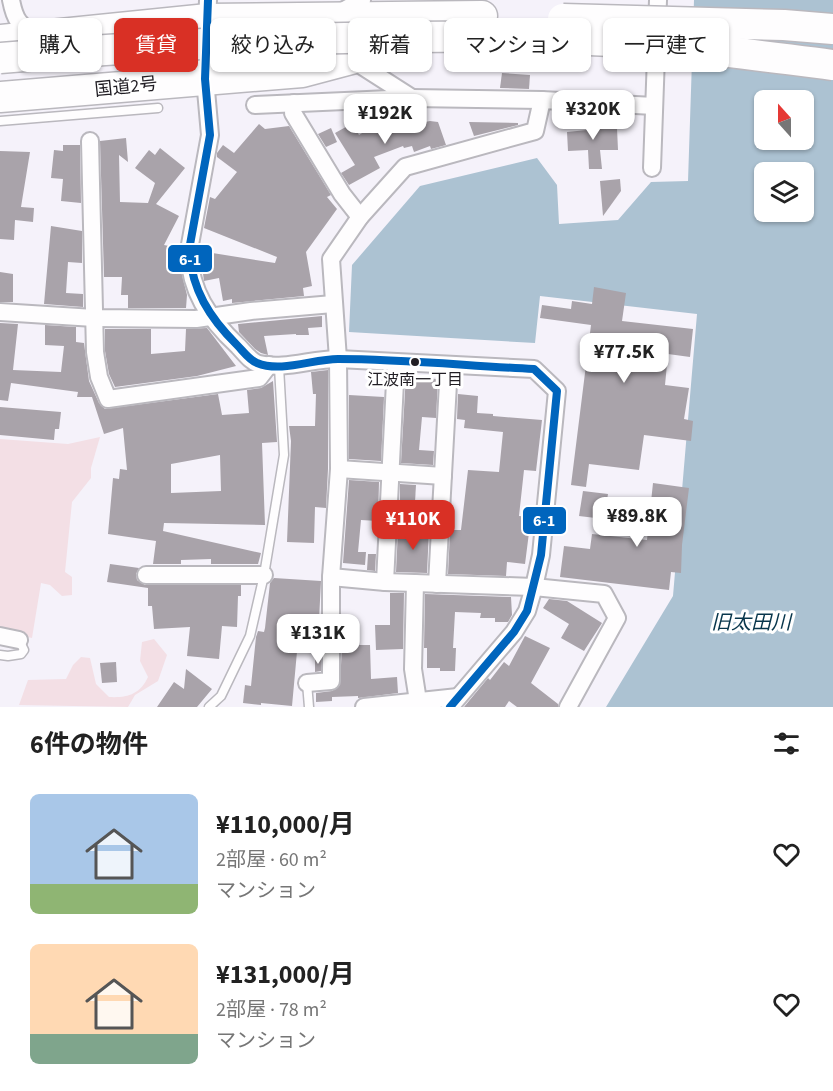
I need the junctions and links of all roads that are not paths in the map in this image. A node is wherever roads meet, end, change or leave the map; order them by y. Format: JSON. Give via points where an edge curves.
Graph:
{"nodes":[{"id":1,"x":11,"y":0,"type":"edge"},
{"id":2,"x":362,"y":0,"type":"edge"},
{"id":3,"x":658,"y":0,"type":"edge"},
{"id":4,"x":208,"y":9,"type":"edge"},
{"id":5,"x":470,"y":16,"type":"junction"},
{"id":6,"x":331,"y":18,"type":"junction"},
{"id":7,"x":18,"y":22,"type":"edge"},
{"id":8,"x":102,"y":26,"type":"edge"},
{"id":9,"x":833,"y":29,"type":"edge"},
{"id":10,"x":432,"y":30,"type":"edge"},
{"id":11,"x":18,"y":38,"type":"edge"},
{"id":12,"x":0,"y":40,"type":"edge"},
{"id":13,"x":0,"y":58,"type":"edge"},
{"id":14,"x":348,"y":60,"type":"edge"},
{"id":15,"x":833,"y":65,"type":"edge"},
{"id":16,"x":371,"y":72,"type":"edge"},
{"id":17,"x":205,"y":79,"type":"junction"},
{"id":18,"x":0,"y":98,"type":"edge"},
{"id":19,"x":412,"y":98,"type":"junction"},
{"id":20,"x":542,"y":100,"type":"junction"},
{"id":21,"x":294,"y":103,"type":"junction"},
{"id":22,"x":66,"y":104,"type":"junction"},
{"id":23,"x":255,"y":105,"type":"dead end"},
{"id":24,"x":654,"y":106,"type":"junction"},
{"id":25,"x":158,"y":108,"type":"dead end"},
{"id":26,"x":0,"y":121,"type":"edge"},
{"id":27,"x":90,"y":141,"type":"dead end"},
{"id":28,"x":652,"y":168,"type":"dead end"},
{"id":29,"x":360,"y":217,"type":"junction"},
{"id":30,"x":333,"y":304,"type":"junction"},
{"id":31,"x":0,"y":312,"type":"edge"},
{"id":32,"x":94,"y":318,"type":"junction"},
{"id":33,"x":212,"y":318,"type":"junction"},
{"id":34,"x":338,"y":359,"type":"junction"},
{"id":35,"x":396,"y":362,"type":"junction"},
{"id":36,"x":449,"y":364,"type":"junction"},
{"id":37,"x":274,"y":366,"type":"junction"},
{"id":38,"x":339,"y":469,"type":"junction"},
{"id":39,"x":390,"y":472,"type":"junction"},
{"id":40,"x":443,"y":476,"type":"junction"},
{"id":41,"x":146,"y":575,"type":"dead end"},
{"id":42,"x":264,"y":575,"type":"junction"},
{"id":43,"x":331,"y":577,"type":"junction"},
{"id":44,"x":385,"y":582,"type":"junction"},
{"id":45,"x":415,"y":583,"type":"junction"},
{"id":46,"x":437,"y":584,"type":"junction"},
{"id":47,"x":534,"y":587,"type":"junction"},
{"id":48,"x":0,"y":636,"type":"edge"},
{"id":49,"x":19,"y":640,"type":"joint"},
{"id":50,"x":0,"y":655,"type":"edge"},
{"id":51,"x":307,"y":683,"type":"joint"},
{"id":52,"x":418,"y":701,"type":"junction"},
{"id":53,"x":454,"y":702,"type":"edge"},
{"id":54,"x":209,"y":707,"type":"edge"},
{"id":55,"x":309,"y":707,"type":"edge"},
{"id":56,"x":364,"y":707,"type":"edge"},
{"id":57,"x":568,"y":707,"type":"edge"}],
"edges":[{"from":1,"to":7,"type":"street"},
{"from":2,"to":6,"type":"street"},
{"from":3,"to":24,"type":"street"},
{"from":4,"to":6,"type":"highway"},
{"from":4,"to":8,"type":"highway"},
{"from":4,"to":17,"type":"street"},
{"from":5,"to":6,"type":"highway"},
{"from":5,"to":9,"type":"highway","bridge":true},
{"from":5,"to":10,"type":"highway","name":"国道2号"},
{"from":11,"to":12,"type":"highway"},
{"from":13,"to":15,"type":"highway","bridge":true,"via":[[250,40],[476,37],[591,40]]},
{"from":14,"to":17,"type":"highway","name":"国道2号","via":[[302,72]]},
{"from":16,"to":19,"type":"street"},
{"from":17,"to":22,"type":"highway","name":"国道2号"},
{"from":17,"to":33,"type":"street","via":[[210,135],[189,265],[195,289]]},
{"from":18,"to":22,"type":"highway","name":"国道2号"},
{"from":19,"to":20,"type":"street"},
{"from":19,"to":21,"type":"street"},
{"from":20,"to":24,"type":"street"},
{"from":20,"to":29,"type":"street","via":[[536,131],[405,167]]},
{"from":21,"to":23,"type":"street"},
{"from":21,"to":29,"type":"street","via":[[293,113]]},
{"from":22,"to":25,"type":"lane"},
{"from":22,"to":26,"type":"lane"},
{"from":24,"to":28,"type":"street"},
{"from":27,"to":32,"type":"street"},
{"from":29,"to":30,"type":"street","via":[[331,259]]},
{"from":30,"to":33,"type":"street"},
{"from":30,"to":34,"type":"street"},
{"from":31,"to":32,"type":"street"},
{"from":32,"to":33,"type":"street"},
{"from":32,"to":37,"type":"street","via":[[99,377],[108,399],[259,378]]},
{"from":33,"to":37,"type":"street","via":[[256,363]]},
{"from":34,"to":35,"type":"street"},
{"from":34,"to":37,"type":"street"},
{"from":34,"to":38,"type":"street"},
{"from":35,"to":36,"type":"street"},
{"from":35,"to":39,"type":"street"},
{"from":36,"to":40,"type":"street"},
{"from":36,"to":47,"type":"street","via":[[534,369],[557,391],[541,555]]},
{"from":37,"to":42,"type":"lane","via":[[284,455]]},
{"from":38,"to":39,"type":"street"},
{"from":38,"to":43,"type":"street"},
{"from":39,"to":40,"type":"street"},
{"from":39,"to":44,"type":"street"},
{"from":40,"to":46,"type":"street"},
{"from":41,"to":42,"type":"street"},
{"from":42,"to":54,"type":"lane","via":[[250,636],[221,696]]},
{"from":43,"to":44,"type":"street"},
{"from":43,"to":51,"type":"street","via":[[331,681]]},
{"from":44,"to":45,"type":"street"},
{"from":45,"to":46,"type":"street"},
{"from":45,"to":52,"type":"street","via":[[413,669]]},
{"from":46,"to":47,"type":"street"},
{"from":47,"to":53,"type":"street","via":[[514,632]]},
{"from":47,"to":57,"type":"street","via":[[604,594],[617,618]]},
{"from":48,"to":49,"type":"street"},
{"from":49,"to":50,"type":"lane","via":[[24,650],[21,654]]},
{"from":51,"to":55,"type":"lane"},
{"from":52,"to":53,"type":"street"},
{"from":52,"to":56,"type":"street"}]}
